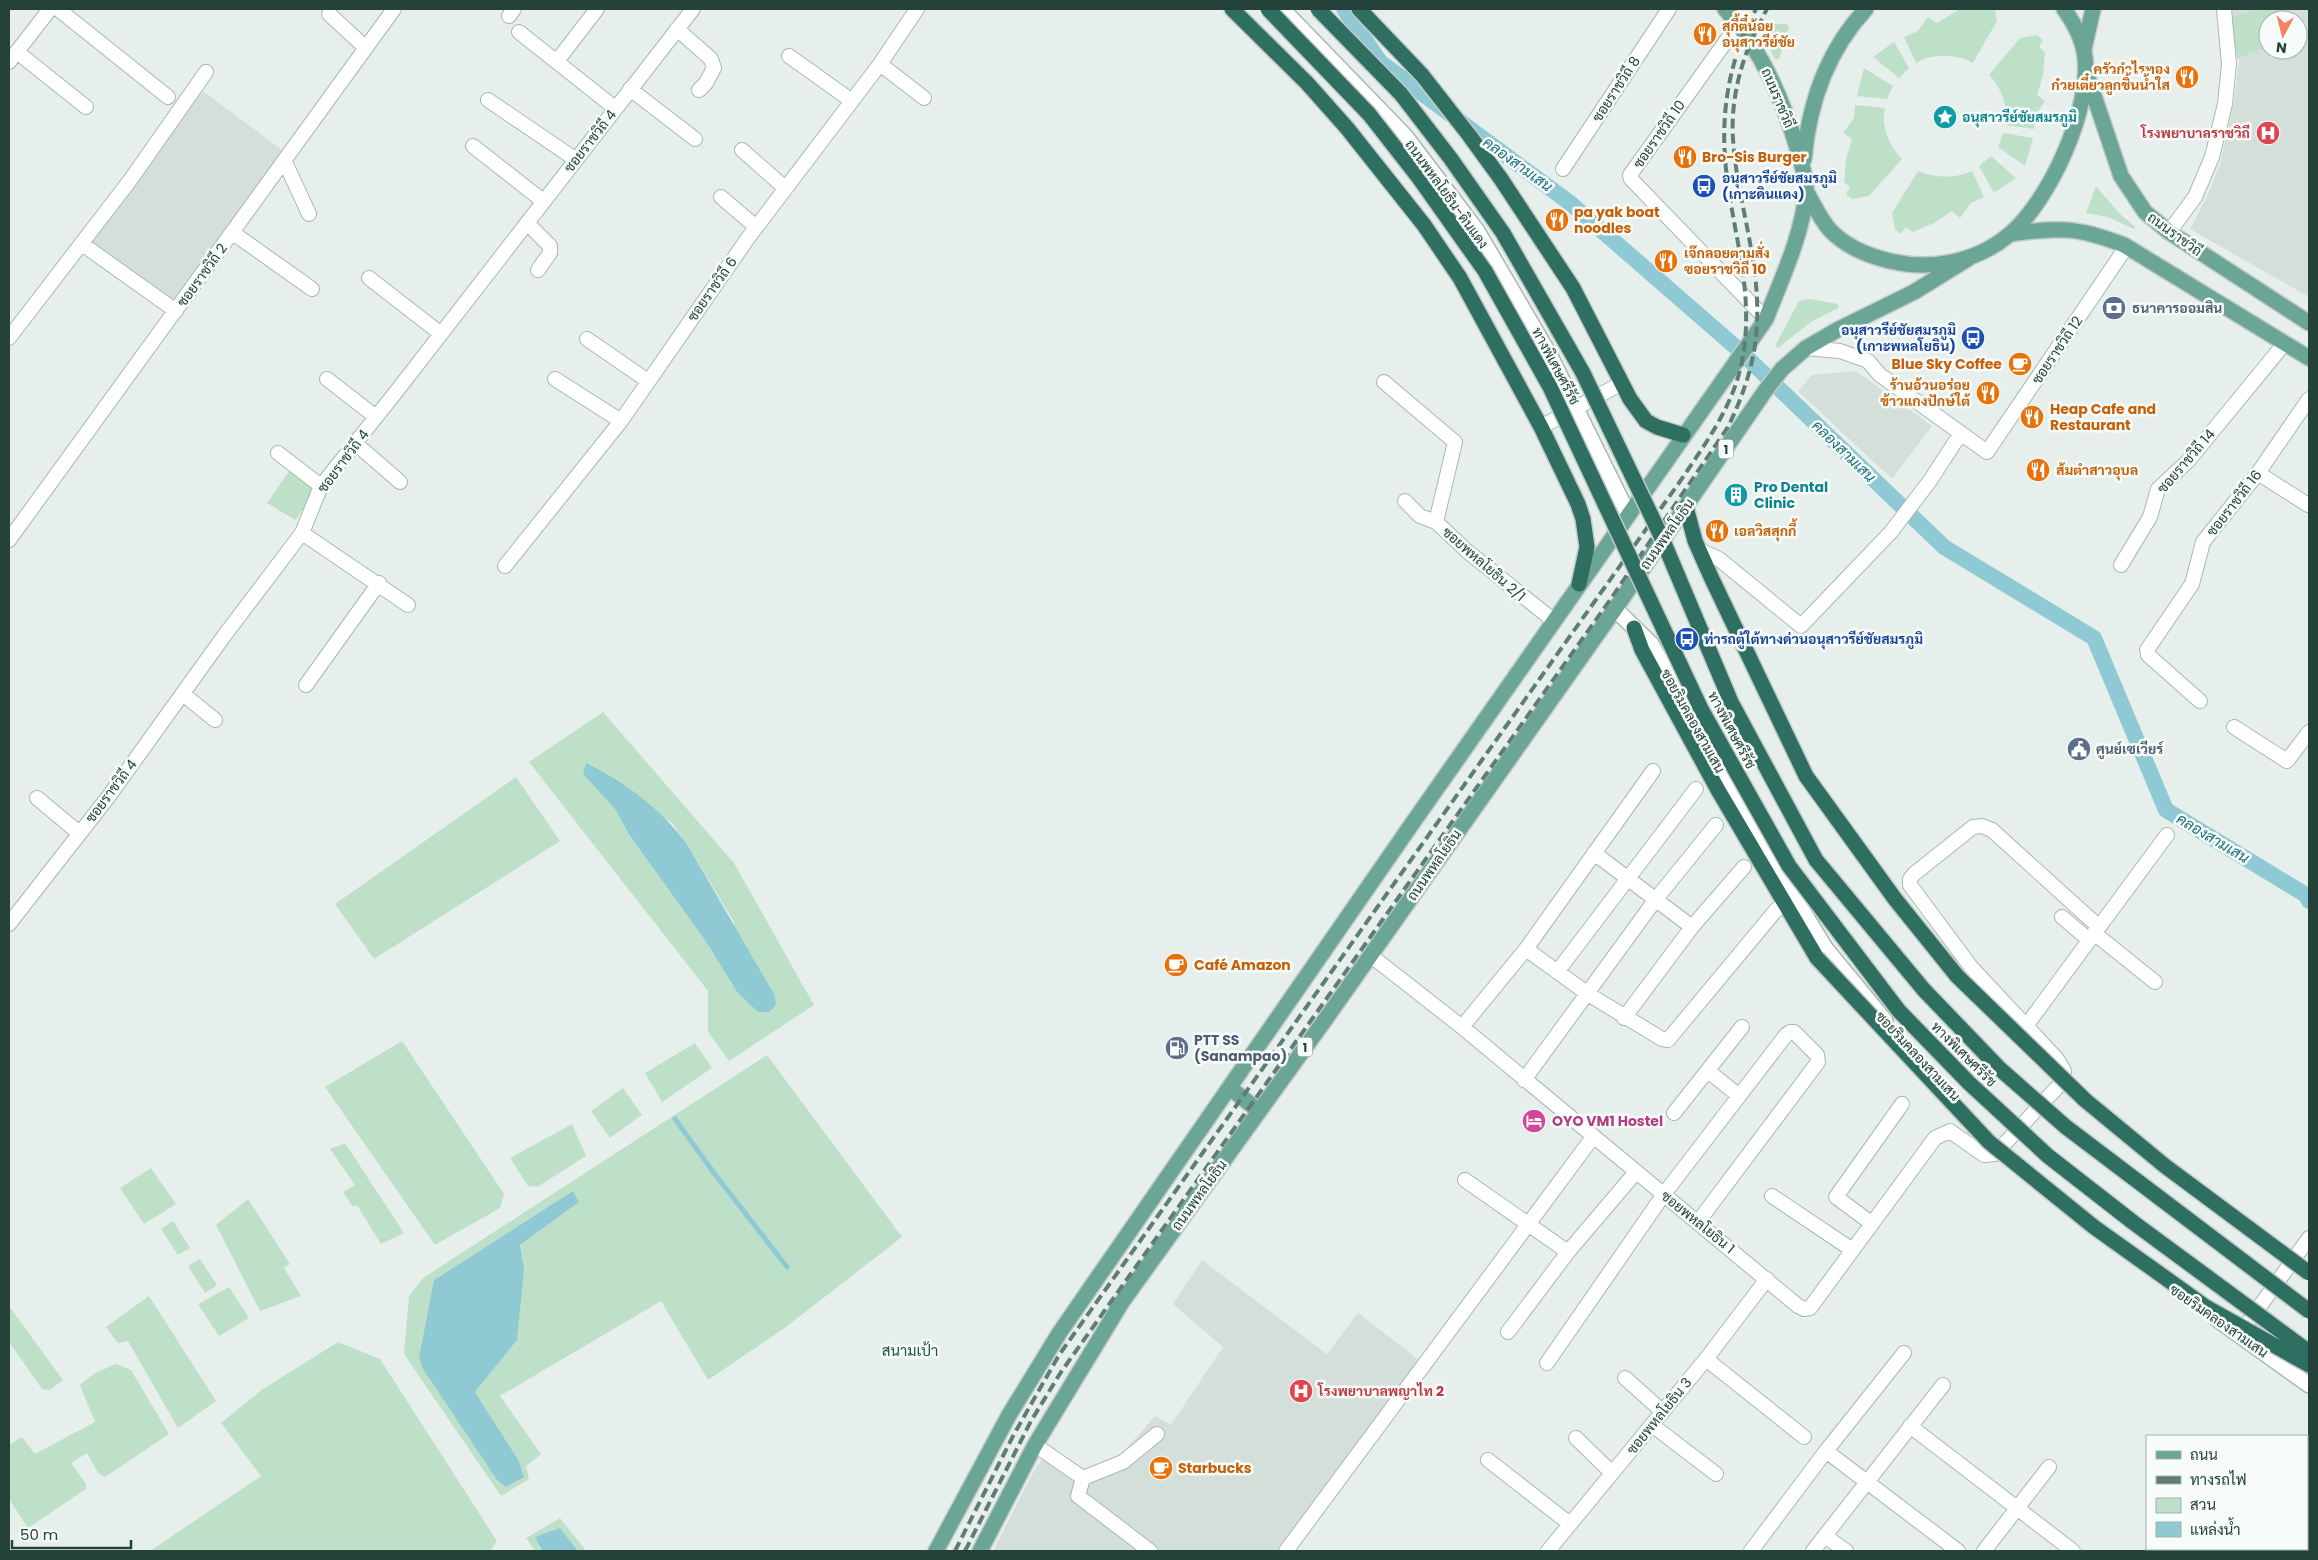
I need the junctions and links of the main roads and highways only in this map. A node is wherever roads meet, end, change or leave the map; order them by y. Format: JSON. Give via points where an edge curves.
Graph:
{"nodes":[{"id":1,"x":1232,"y":9,"type":"edge"},
{"id":2,"x":1268,"y":9,"type":"edge"},
{"id":3,"x":1318,"y":9,"type":"edge"},
{"id":4,"x":1360,"y":9,"type":"edge"},
{"id":5,"x":1725,"y":9,"type":"edge"},
{"id":6,"x":1866,"y":9,"type":"edge"},
{"id":7,"x":2064,"y":9,"type":"edge"},
{"id":8,"x":2092,"y":9,"type":"edge"},
{"id":9,"x":2084,"y":49,"type":"junction"},
{"id":10,"x":2086,"y":71,"type":"junction"},
{"id":11,"x":1803,"y":168,"type":"junction"},
{"id":12,"x":1806,"y":191,"type":"junction"},
{"id":13,"x":2010,"y":234,"type":"junction"},
{"id":14,"x":1969,"y":258,"type":"junction"},
{"id":15,"x":2309,"y":323,"type":"edge"},
{"id":16,"x":2309,"y":358,"type":"edge"},
{"id":17,"x":1683,"y":435,"type":"junction"},
{"id":18,"x":1686,"y":507,"type":"junction"},
{"id":19,"x":1579,"y":584,"type":"junction"},
{"id":20,"x":1634,"y":628,"type":"road end"},
{"id":21,"x":1742,"y":810,"type":"road end"},
{"id":22,"x":1741,"y":829,"type":"junction"},
{"id":23,"x":1230,"y":1088,"type":"junction"},
{"id":24,"x":1259,"y":1111,"type":"junction"},
{"id":25,"x":2309,"y":1273,"type":"edge"},
{"id":26,"x":2309,"y":1311,"type":"edge"},
{"id":27,"x":2309,"y":1352,"type":"edge"},
{"id":28,"x":2309,"y":1365,"type":"edge"},
{"id":29,"x":936,"y":1551,"type":"edge"},
{"id":30,"x":980,"y":1551,"type":"edge"}],
"edges":[{"from":1,"to":19,"type":"highway","via":[[1336,115],[1424,225],[1460,278],[1540,427],[1583,519],[1587,547]]},
{"from":2,"to":27,"type":"highway","name":"ทางพิเศษศรีรัช","bridge":true,"via":[[1369,114],[1485,271],[1550,387],[1701,710],[1788,866],[1899,1011],[1969,1083],[2048,1156]]},
{"from":3,"to":26,"type":"highway","name":"ทางพิเศษศรีรัช","bridge":true,"via":[[1401,94],[1503,234],[1583,373],[1661,536],[1731,702],[1816,860],[1924,990],[2000,1070],[2066,1127]]},
{"from":4,"to":17,"type":"highway","via":[[1422,75],[1469,135],[1536,231],[1572,288],[1630,399],[1646,421]]},
{"from":5,"to":11,"type":"main road","name":"ถนนราชวิถี","via":[[1754,48],[1778,94]]},
{"from":6,"to":11,"type":"main road","via":[[1852,23],[1823,75],[1811,111]]},
{"from":7,"to":9,"type":"main road"},
{"from":8,"to":9,"type":"main road"},
{"from":9,"to":10,"type":"main road"},
{"from":10,"to":13,"type":"main road","via":[[2079,110],[2055,173],[2040,199]]},
{"from":10,"to":15,"type":"main road","name":"ถนนราชวิถี","via":[[2121,176],[2145,212],[2169,232]]},
{"from":11,"to":12,"type":"main road"},
{"from":12,"to":14,"type":"main road","via":[[1830,230],[1874,258],[1909,266],[1935,266]]},
{"from":12,"to":17,"type":"main road","via":[[1797,236],[1766,319]]},
{"from":13,"to":14,"type":"main road","name":"ถนนพหลโยธิน"},
{"from":13,"to":16,"type":"main road","via":[[2070,228],[2127,246]]},
{"from":14,"to":18,"type":"main road","name":"ถนนพหลโยธิน","number":"1","via":[[1914,292],[1806,348],[1782,369]]},
{"from":17,"to":19,"type":"main road"},
{"from":18,"to":24,"type":"main road","name":"ถนนพหลโยธิน","number":"1"},
{"from":18,"to":25,"type":"highway","bridge":true,"via":[[1698,550],[1806,776],[1895,899],[1957,976],[2085,1100],[2165,1166]]},
{"from":19,"to":23,"type":"main road"},
{"from":20,"to":22,"type":"highway","via":[[1642,650]]},
{"from":21,"to":22,"type":"highway"},
{"from":22,"to":28,"type":"highway","bridge":true,"via":[[1817,958],[1989,1142],[2094,1226],[2206,1307]]},
{"from":23,"to":24,"type":"main road"},
{"from":23,"to":29,"type":"main road","via":[[1036,1370],[989,1449]]},
{"from":24,"to":30,"type":"main road","name":"ถนนพหลโยธิน","number":"1","via":[[1122,1302],[1035,1445]]}]}
